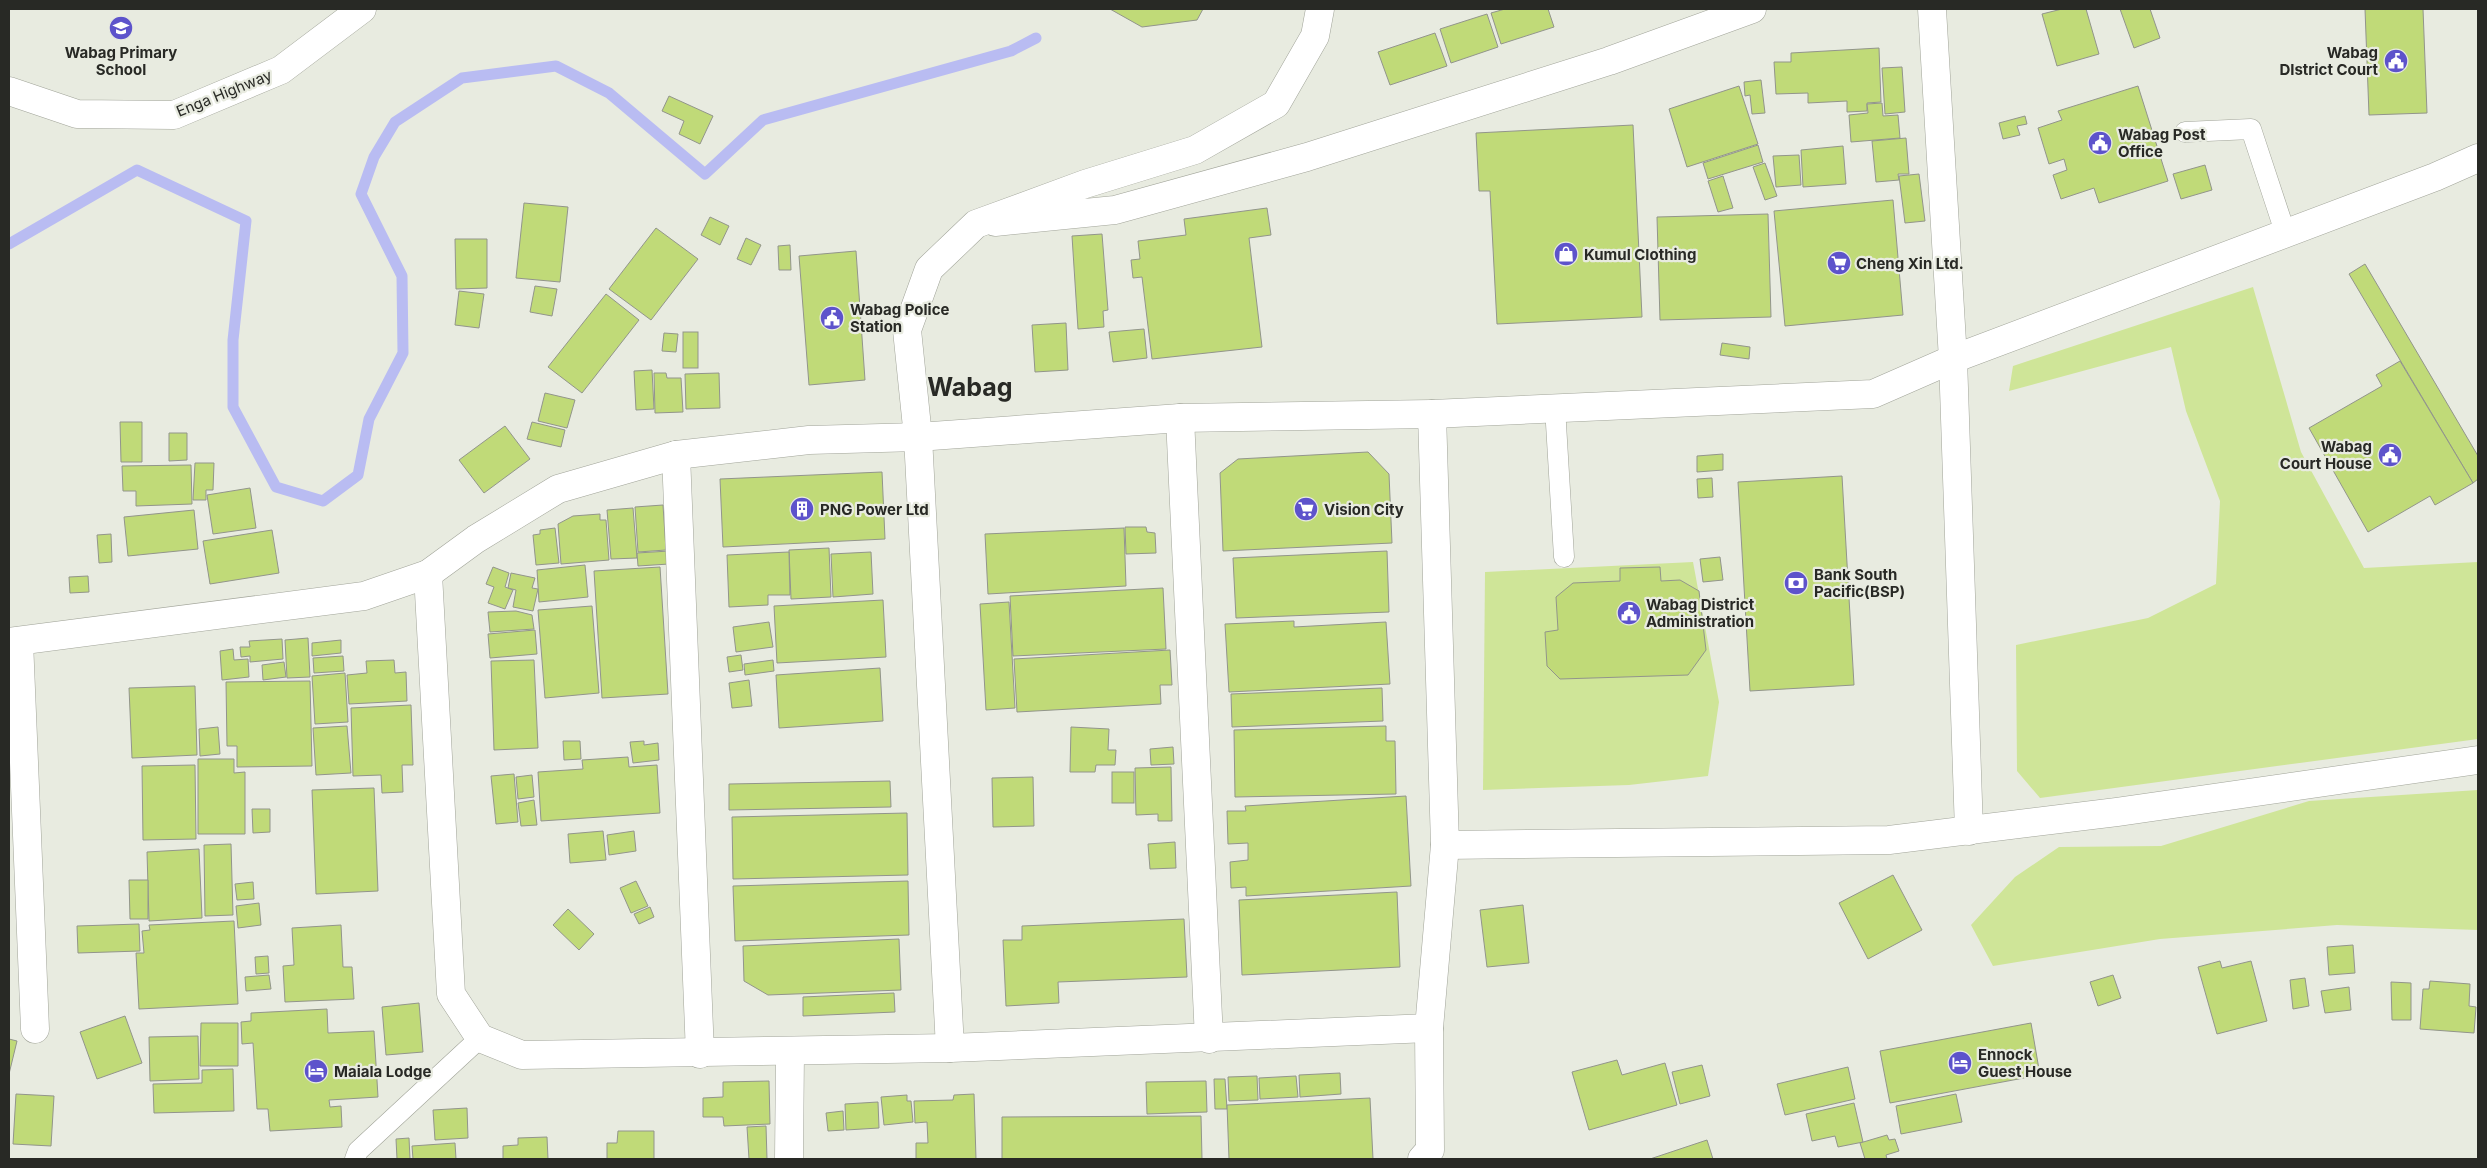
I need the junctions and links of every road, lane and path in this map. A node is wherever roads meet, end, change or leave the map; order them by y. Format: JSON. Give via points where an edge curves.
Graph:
{"nodes":[{"id":1,"x":362,"y":9,"type":"edge"},
{"id":2,"x":1320,"y":9,"type":"edge"},
{"id":3,"x":1752,"y":9,"type":"edge"},
{"id":4,"x":1932,"y":9,"type":"edge"},
{"id":5,"x":9,"y":91,"type":"edge"},
{"id":6,"x":2185,"y":132,"type":"dead end"},
{"id":7,"x":2478,"y":158,"type":"edge"},
{"id":8,"x":976,"y":224,"type":"junction"},
{"id":9,"x":2285,"y":232,"type":"junction"},
{"id":10,"x":1953,"y":359,"type":"junction"},
{"id":11,"x":1555,"y":407,"type":"junction"},
{"id":12,"x":1432,"y":414,"type":"junction"},
{"id":13,"x":1180,"y":418,"type":"junction"},
{"id":14,"x":918,"y":438,"type":"junction"},
{"id":15,"x":676,"y":455,"type":"junction"},
{"id":16,"x":1564,"y":557,"type":"dead end"},
{"id":17,"x":428,"y":574,"type":"junction"},
{"id":18,"x":14,"y":642,"type":"edge"},
{"id":19,"x":2478,"y":760,"type":"edge"},
{"id":20,"x":1969,"y":831,"type":"junction"},
{"id":21,"x":1445,"y":845,"type":"junction"},
{"id":22,"x":35,"y":1028,"type":"dead end"},
{"id":23,"x":1429,"y":1028,"type":"junction"},
{"id":24,"x":480,"y":1038,"type":"junction"},
{"id":25,"x":1209,"y":1039,"type":"junction"},
{"id":26,"x":950,"y":1048,"type":"junction"},
{"id":27,"x":790,"y":1052,"type":"junction"},
{"id":28,"x":700,"y":1054,"type":"junction"},
{"id":29,"x":355,"y":1159,"type":"edge"},
{"id":30,"x":789,"y":1159,"type":"edge"},
{"id":31,"x":1422,"y":1159,"type":"edge"}],
"edges":[{"from":1,"to":5,"type":"street","name":"Enga Highway","via":[[282,70],[174,115],[77,114]]},
{"from":2,"to":8,"type":"street","via":[[1315,36],[1276,104],[1195,150],[1085,184]]},
{"from":3,"to":8,"type":"street","via":[[1609,61],[1288,162],[1115,210]]},
{"from":4,"to":10,"type":"street"},
{"from":6,"to":9,"type":"lane","via":[[2251,130]]},
{"from":7,"to":9,"type":"street"},
{"from":8,"to":14,"type":"street","via":[[929,269],[907,330]]},
{"from":9,"to":10,"type":"street"},
{"from":10,"to":11,"type":"street","via":[[1873,394]]},
{"from":10,"to":20,"type":"street"},
{"from":11,"to":12,"type":"street"},
{"from":11,"to":16,"type":"lane"},
{"from":12,"to":13,"type":"street"},
{"from":12,"to":21,"type":"street"},
{"from":13,"to":14,"type":"street"},
{"from":13,"to":25,"type":"street"},
{"from":14,"to":15,"type":"street","via":[[809,440]]},
{"from":14,"to":26,"type":"street"},
{"from":15,"to":17,"type":"street","via":[[558,489],[476,538]]},
{"from":15,"to":28,"type":"street"},
{"from":17,"to":18,"type":"street","via":[[364,596]]},
{"from":17,"to":24,"type":"street","via":[[451,994]]},
{"from":18,"to":22,"type":"street"},
{"from":19,"to":20,"type":"street"},
{"from":20,"to":21,"type":"street","via":[[1888,840]]},
{"from":21,"to":23,"type":"street"},
{"from":23,"to":25,"type":"street"},
{"from":23,"to":31,"type":"street","via":[[1430,1150]]},
{"from":24,"to":28,"type":"street","via":[[522,1056]]},
{"from":24,"to":29,"type":"lane","via":[[358,1151]]},
{"from":25,"to":26,"type":"street"},
{"from":26,"to":27,"type":"street"},
{"from":27,"to":28,"type":"street"},
{"from":27,"to":30,"type":"street"}]}
